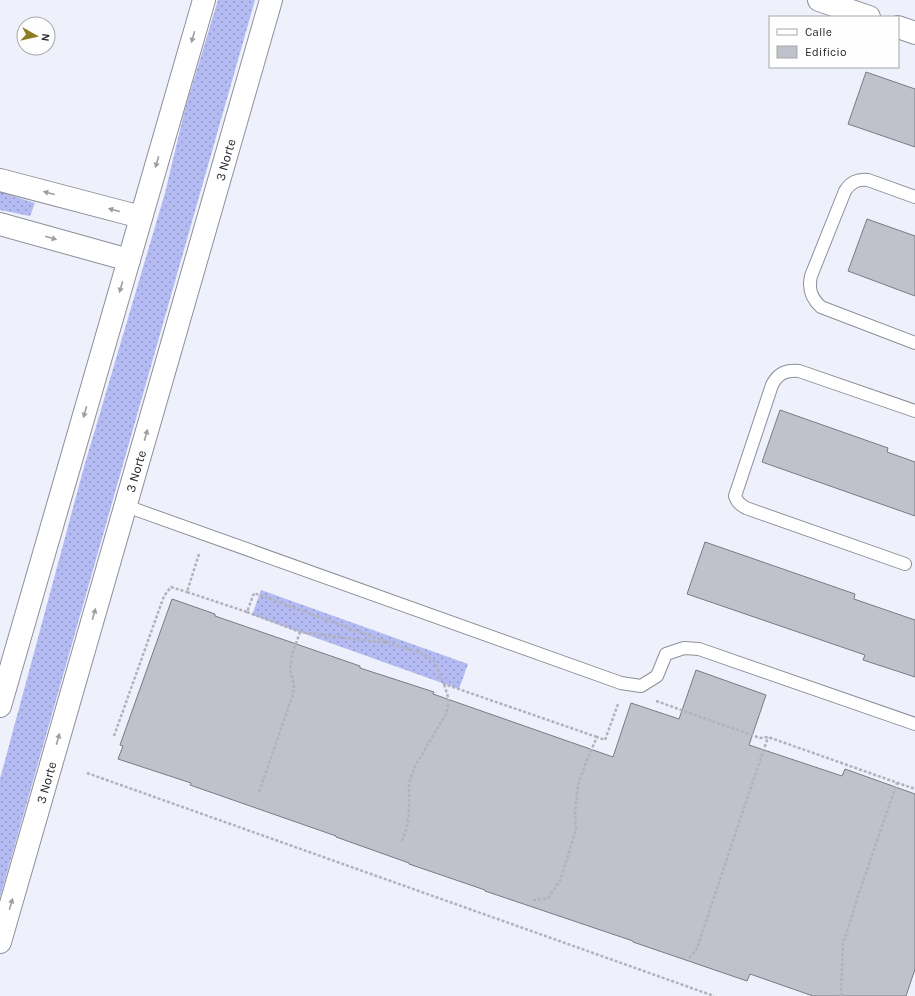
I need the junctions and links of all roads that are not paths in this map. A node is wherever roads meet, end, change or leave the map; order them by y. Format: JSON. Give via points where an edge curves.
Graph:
{"nodes":[{"id":1,"x":204,"y":0,"type":"edge"},
{"id":2,"x":271,"y":0,"type":"edge"},
{"id":3,"x":819,"y":0,"type":"edge"},
{"id":4,"x":866,"y":16,"type":"edge"},
{"id":5,"x":899,"y":27,"type":"edge"},
{"id":6,"x":915,"y":33,"type":"edge"},
{"id":7,"x":0,"y":180,"type":"edge"},
{"id":8,"x":915,"y":196,"type":"edge"},
{"id":9,"x":141,"y":218,"type":"junction"},
{"id":10,"x":0,"y":224,"type":"edge"},
{"id":11,"x":129,"y":260,"type":"junction"},
{"id":12,"x":915,"y":343,"type":"edge"},
{"id":13,"x":915,"y":411,"type":"edge"},
{"id":14,"x":126,"y":506,"type":"junction"},
{"id":15,"x":905,"y":564,"type":"dead end"},
{"id":16,"x":1,"y":702,"type":"edge"},
{"id":17,"x":915,"y":724,"type":"edge"},
{"id":18,"x":0,"y":942,"type":"edge"}],
"edges":[{"from":1,"to":9,"type":"street","one_way":true},
{"from":14,"to":2,"type":"street","name":"3 Norte","one_way":true},
{"from":3,"to":4,"type":"street"},
{"from":5,"to":6,"type":"street"},
{"from":9,"to":7,"type":"street","one_way":true},
{"from":8,"to":12,"type":"lane","via":[[868,180],[861,179],[848,185],[809,286],[815,302],[821,307]]},
{"from":9,"to":11,"type":"street"},
{"from":10,"to":11,"type":"street","one_way":true},
{"from":11,"to":16,"type":"street","one_way":true},
{"from":13,"to":15,"type":"lane","via":[[799,371],[783,372],[772,384],[735,496],[740,506]]},
{"from":14,"to":17,"type":"lane","via":[[625,687],[641,686],[657,676],[666,654],[684,648],[699,648]]},
{"from":18,"to":14,"type":"street","name":"3 Norte","one_way":true}]}
